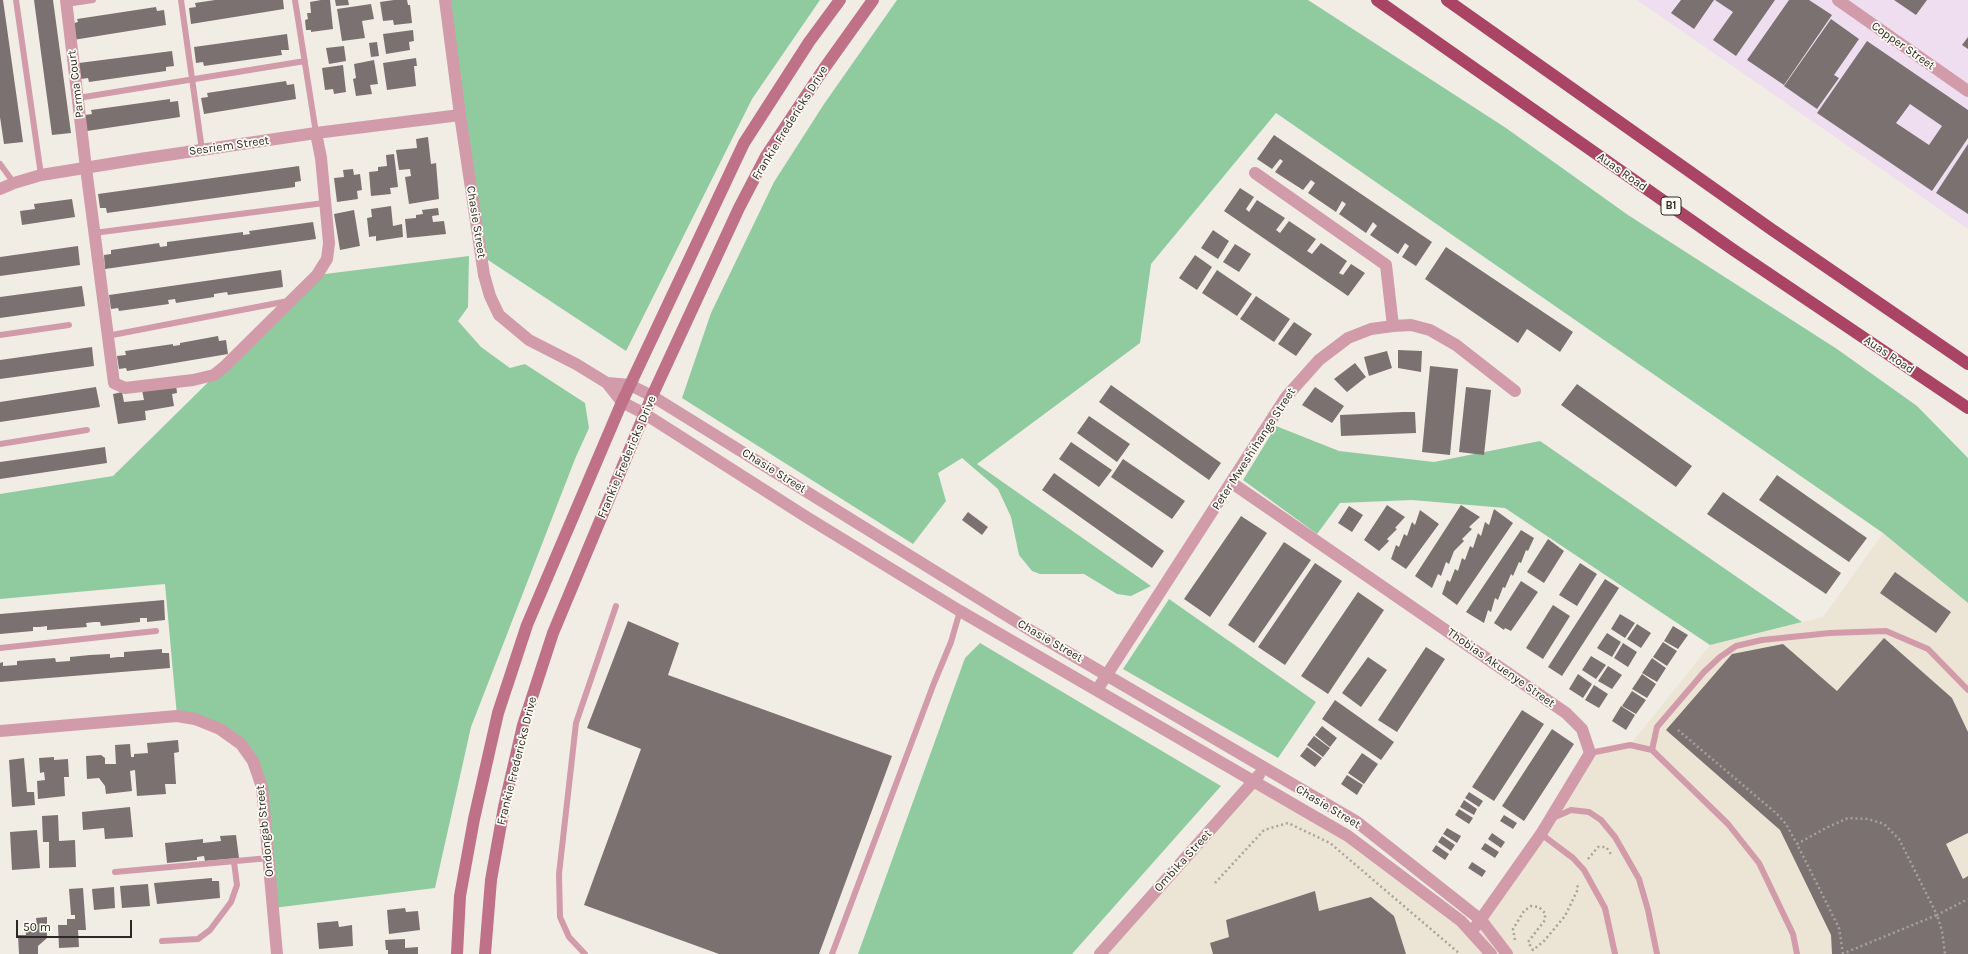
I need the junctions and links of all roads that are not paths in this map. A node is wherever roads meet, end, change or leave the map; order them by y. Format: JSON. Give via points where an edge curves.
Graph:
{"nodes":[{"id":1,"x":16,"y":0,"type":"edge"},
{"id":2,"x":93,"y":0,"type":"edge"},
{"id":3,"x":181,"y":0,"type":"edge"},
{"id":4,"x":295,"y":0,"type":"edge"},
{"id":5,"x":445,"y":0,"type":"edge"},
{"id":6,"x":840,"y":0,"type":"edge"},
{"id":7,"x":873,"y":0,"type":"edge"},
{"id":8,"x":1377,"y":0,"type":"edge"},
{"id":9,"x":1447,"y":0,"type":"edge"},
{"id":10,"x":1838,"y":0,"type":"edge"},
{"id":11,"x":66,"y":2,"type":"edge"},
{"id":12,"x":305,"y":61,"type":"junction"},
{"id":13,"x":192,"y":80,"type":"junction"},
{"id":14,"x":1968,"y":91,"type":"edge"},
{"id":15,"x":78,"y":98,"type":"junction"},
{"id":16,"x":460,"y":115,"type":"junction"},
{"id":17,"x":316,"y":133,"type":"junction"},
{"id":18,"x":202,"y":150,"type":"junction"},
{"id":19,"x":0,"y":164,"type":"edge"},
{"id":20,"x":86,"y":168,"type":"junction"},
{"id":21,"x":1255,"y":173,"type":"dead end"},
{"id":22,"x":41,"y":175,"type":"junction"},
{"id":23,"x":14,"y":183,"type":"junction"},
{"id":24,"x":0,"y":190,"type":"edge"},
{"id":25,"x":324,"y":203,"type":"junction"},
{"id":26,"x":94,"y":233,"type":"junction"},
{"id":27,"x":289,"y":301,"type":"junction"},
{"id":28,"x":69,"y":325,"type":"dead end"},
{"id":29,"x":1393,"y":326,"type":"junction"},
{"id":30,"x":0,"y":335,"type":"edge"},
{"id":31,"x":107,"y":336,"type":"junction"},
{"id":32,"x":1968,"y":364,"type":"edge"},
{"id":33,"x":607,"y":383,"type":"junction"},
{"id":34,"x":630,"y":385,"type":"junction"},
{"id":35,"x":1515,"y":391,"type":"dead end"},
{"id":36,"x":652,"y":396,"type":"junction"},
{"id":37,"x":622,"y":402,"type":"junction"},
{"id":38,"x":1968,"y":408,"type":"edge"},
{"id":39,"x":645,"y":414,"type":"junction"},
{"id":40,"x":87,"y":430,"type":"dead end"},
{"id":41,"x":0,"y":444,"type":"edge"},
{"id":42,"x":1232,"y":483,"type":"junction"},
{"id":43,"x":616,"y":606,"type":"dead end"},
{"id":44,"x":960,"y":611,"type":"junction"},
{"id":45,"x":156,"y":631,"type":"dead end"},
{"id":46,"x":0,"y":648,"type":"edge"},
{"id":47,"x":1107,"y":674,"type":"junction"},
{"id":48,"x":1097,"y":690,"type":"junction"},
{"id":49,"x":1968,"y":690,"type":"edge"},
{"id":50,"x":0,"y":731,"type":"edge"},
{"id":51,"x":1652,"y":750,"type":"junction"},
{"id":52,"x":1590,"y":753,"type":"junction"},
{"id":53,"x":1264,"y":768,"type":"junction"},
{"id":54,"x":1254,"y":781,"type":"junction"},
{"id":55,"x":1550,"y":819,"type":"junction"},
{"id":56,"x":1540,"y":834,"type":"junction"},
{"id":57,"x":269,"y":858,"type":"junction"},
{"id":58,"x":234,"y":862,"type":"junction"},
{"id":59,"x":115,"y":872,"type":"dead end"},
{"id":60,"x":1481,"y":920,"type":"junction"},
{"id":61,"x":1472,"y":931,"type":"junction"},
{"id":62,"x":162,"y":941,"type":"dead end"},
{"id":63,"x":277,"y":954,"type":"edge"},
{"id":64,"x":457,"y":954,"type":"edge"},
{"id":65,"x":485,"y":954,"type":"edge"},
{"id":66,"x":586,"y":954,"type":"edge"},
{"id":67,"x":832,"y":954,"type":"edge"},
{"id":68,"x":1100,"y":954,"type":"edge"},
{"id":69,"x":1491,"y":954,"type":"edge"},
{"id":70,"x":1507,"y":954,"type":"edge"},
{"id":71,"x":1615,"y":954,"type":"edge"},
{"id":72,"x":1657,"y":954,"type":"edge"},
{"id":73,"x":1797,"y":954,"type":"edge"}],
"edges":[{"from":1,"to":22,"type":"lane"},
{"from":2,"to":11,"type":"lane"},
{"from":3,"to":13,"type":"lane"},
{"from":4,"to":12,"type":"lane"},
{"from":5,"to":16,"type":"street","name":"Chasie Street"},
{"from":6,"to":34,"type":"main road","name":"Frankie Fredericks Drive","via":[[809,42],[744,143]]},
{"from":7,"to":36,"type":"main road","name":"Frankie Fredericks Drive","via":[[766,156],[739,208]]},
{"from":8,"to":38,"type":"highway","name":"Auas Road","number":"B1","via":[[1735,251]]},
{"from":9,"to":32,"type":"highway","via":[[1771,229]]},
{"from":10,"to":14,"type":"street","name":"Copper Street"},
{"from":11,"to":15,"type":"street","name":"Parma Court"},
{"from":12,"to":13,"type":"lane"},
{"from":12,"to":17,"type":"lane"},
{"from":13,"to":15,"type":"lane"},
{"from":13,"to":18,"type":"lane"},
{"from":15,"to":20,"type":"street","name":"Parma Court"},
{"from":16,"to":17,"type":"street","name":"Sesriem Street"},
{"from":16,"to":33,"type":"street","name":"Chasie Street","via":[[484,275],[490,296],[500,315],[529,340]]},
{"from":17,"to":18,"type":"street","name":"Sesriem Street"},
{"from":17,"to":25,"type":"street","via":[[321,158]]},
{"from":18,"to":20,"type":"street","name":"Sesriem Street"},
{"from":19,"to":23,"type":"lane"},
{"from":20,"to":22,"type":"street","name":"Sesriem Street"},
{"from":20,"to":26,"type":"street","name":"Parma Court"},
{"from":21,"to":29,"type":"street","via":[[1386,265]]},
{"from":22,"to":23,"type":"street","name":"Sesriem Street"},
{"from":23,"to":24,"type":"street","name":"Sesriem Street"},
{"from":25,"to":26,"type":"lane"},
{"from":25,"to":27,"type":"street","via":[[329,243],[327,259],[317,275]]},
{"from":26,"to":31,"type":"street","name":"Parma Court"},
{"from":27,"to":31,"type":"lane"},
{"from":27,"to":31,"type":"street","name":"Parma Court","via":[[224,367],[214,375],[194,380],[125,388],[114,383]]},
{"from":28,"to":30,"type":"lane"},
{"from":29,"to":35,"type":"street","name":"Peter Mweshihange Street","via":[[1411,325],[1430,330],[1456,345]]},
{"from":29,"to":42,"type":"street","name":"Peter Mweshihange Street","via":[[1371,329],[1348,338],[1319,360],[1286,397]]},
{"from":33,"to":34,"type":"street","name":"Chasie Street"},
{"from":33,"to":37,"type":"street","name":"Chasie Street"},
{"from":34,"to":36,"type":"street","name":"Chasie Street"},
{"from":34,"to":37,"type":"main road","name":"Frankie Fredericks Drive"},
{"from":36,"to":39,"type":"main road","name":"Frankie Fredericks Drive"},
{"from":36,"to":47,"type":"street","name":"Chasie Street","via":[[1033,632]]},
{"from":37,"to":39,"type":"street","name":"Chasie Street"},
{"from":37,"to":64,"type":"main road","name":"Frankie Fredericks Drive","via":[[527,625],[498,713],[463,880]]},
{"from":39,"to":44,"type":"street","name":"Chasie Street"},
{"from":39,"to":65,"type":"main road","name":"Frankie Fredericks Drive","via":[[553,632],[523,724],[491,880]]},
{"from":40,"to":41,"type":"lane"},
{"from":42,"to":47,"type":"street","name":"Peter Mweshihange Street"},
{"from":42,"to":52,"type":"street","name":"Thobias Akuenye Street","via":[[1566,713],[1582,729]]},
{"from":43,"to":66,"type":"lane","via":[[576,723],[559,874],[560,917],[569,937]]},
{"from":44,"to":48,"type":"street","name":"Chasie Street"},
{"from":44,"to":67,"type":"lane","via":[[951,642]]},
{"from":45,"to":46,"type":"lane"},
{"from":47,"to":48,"type":"street","name":"Peter Mweshihange Street"},
{"from":47,"to":53,"type":"street","name":"Chasie Street"},
{"from":48,"to":54,"type":"street","name":"Chasie Street"},
{"from":49,"to":51,"type":"lane","via":[[1928,649],[1886,630],[1762,640],[1736,646],[1704,672],[1657,727]]},
{"from":50,"to":57,"type":"street","name":"Ondongab Street","via":[[177,716],[195,719],[220,729],[240,744],[253,761],[262,787]]},
{"from":51,"to":52,"type":"lane","via":[[1630,745]]},
{"from":51,"to":73,"type":"lane","via":[[1728,824],[1759,863],[1793,934]]},
{"from":52,"to":55,"type":"street"},
{"from":53,"to":54,"type":"street","name":"Ombika Street"},
{"from":53,"to":60,"type":"street","name":"Chasie Street","via":[[1357,822]]},
{"from":54,"to":61,"type":"street","name":"Chasie Street","via":[[1348,836]]},
{"from":54,"to":68,"type":"street","name":"Ombika Street"},
{"from":55,"to":56,"type":"street"},
{"from":55,"to":72,"type":"lane","via":[[1572,810],[1589,812],[1601,820],[1615,837],[1639,879]]},
{"from":56,"to":60,"type":"street"},
{"from":56,"to":71,"type":"lane","via":[[1581,866],[1605,908]]},
{"from":57,"to":58,"type":"lane"},
{"from":57,"to":63,"type":"street","name":"Ondongab Street"},
{"from":58,"to":59,"type":"lane"},
{"from":58,"to":62,"type":"lane","via":[[237,885],[231,902],[210,930],[198,939]]},
{"from":60,"to":61,"type":"street"},
{"from":60,"to":70,"type":"street","name":"Chasie Street"},
{"from":61,"to":69,"type":"street","name":"Chasie Street"}]}
